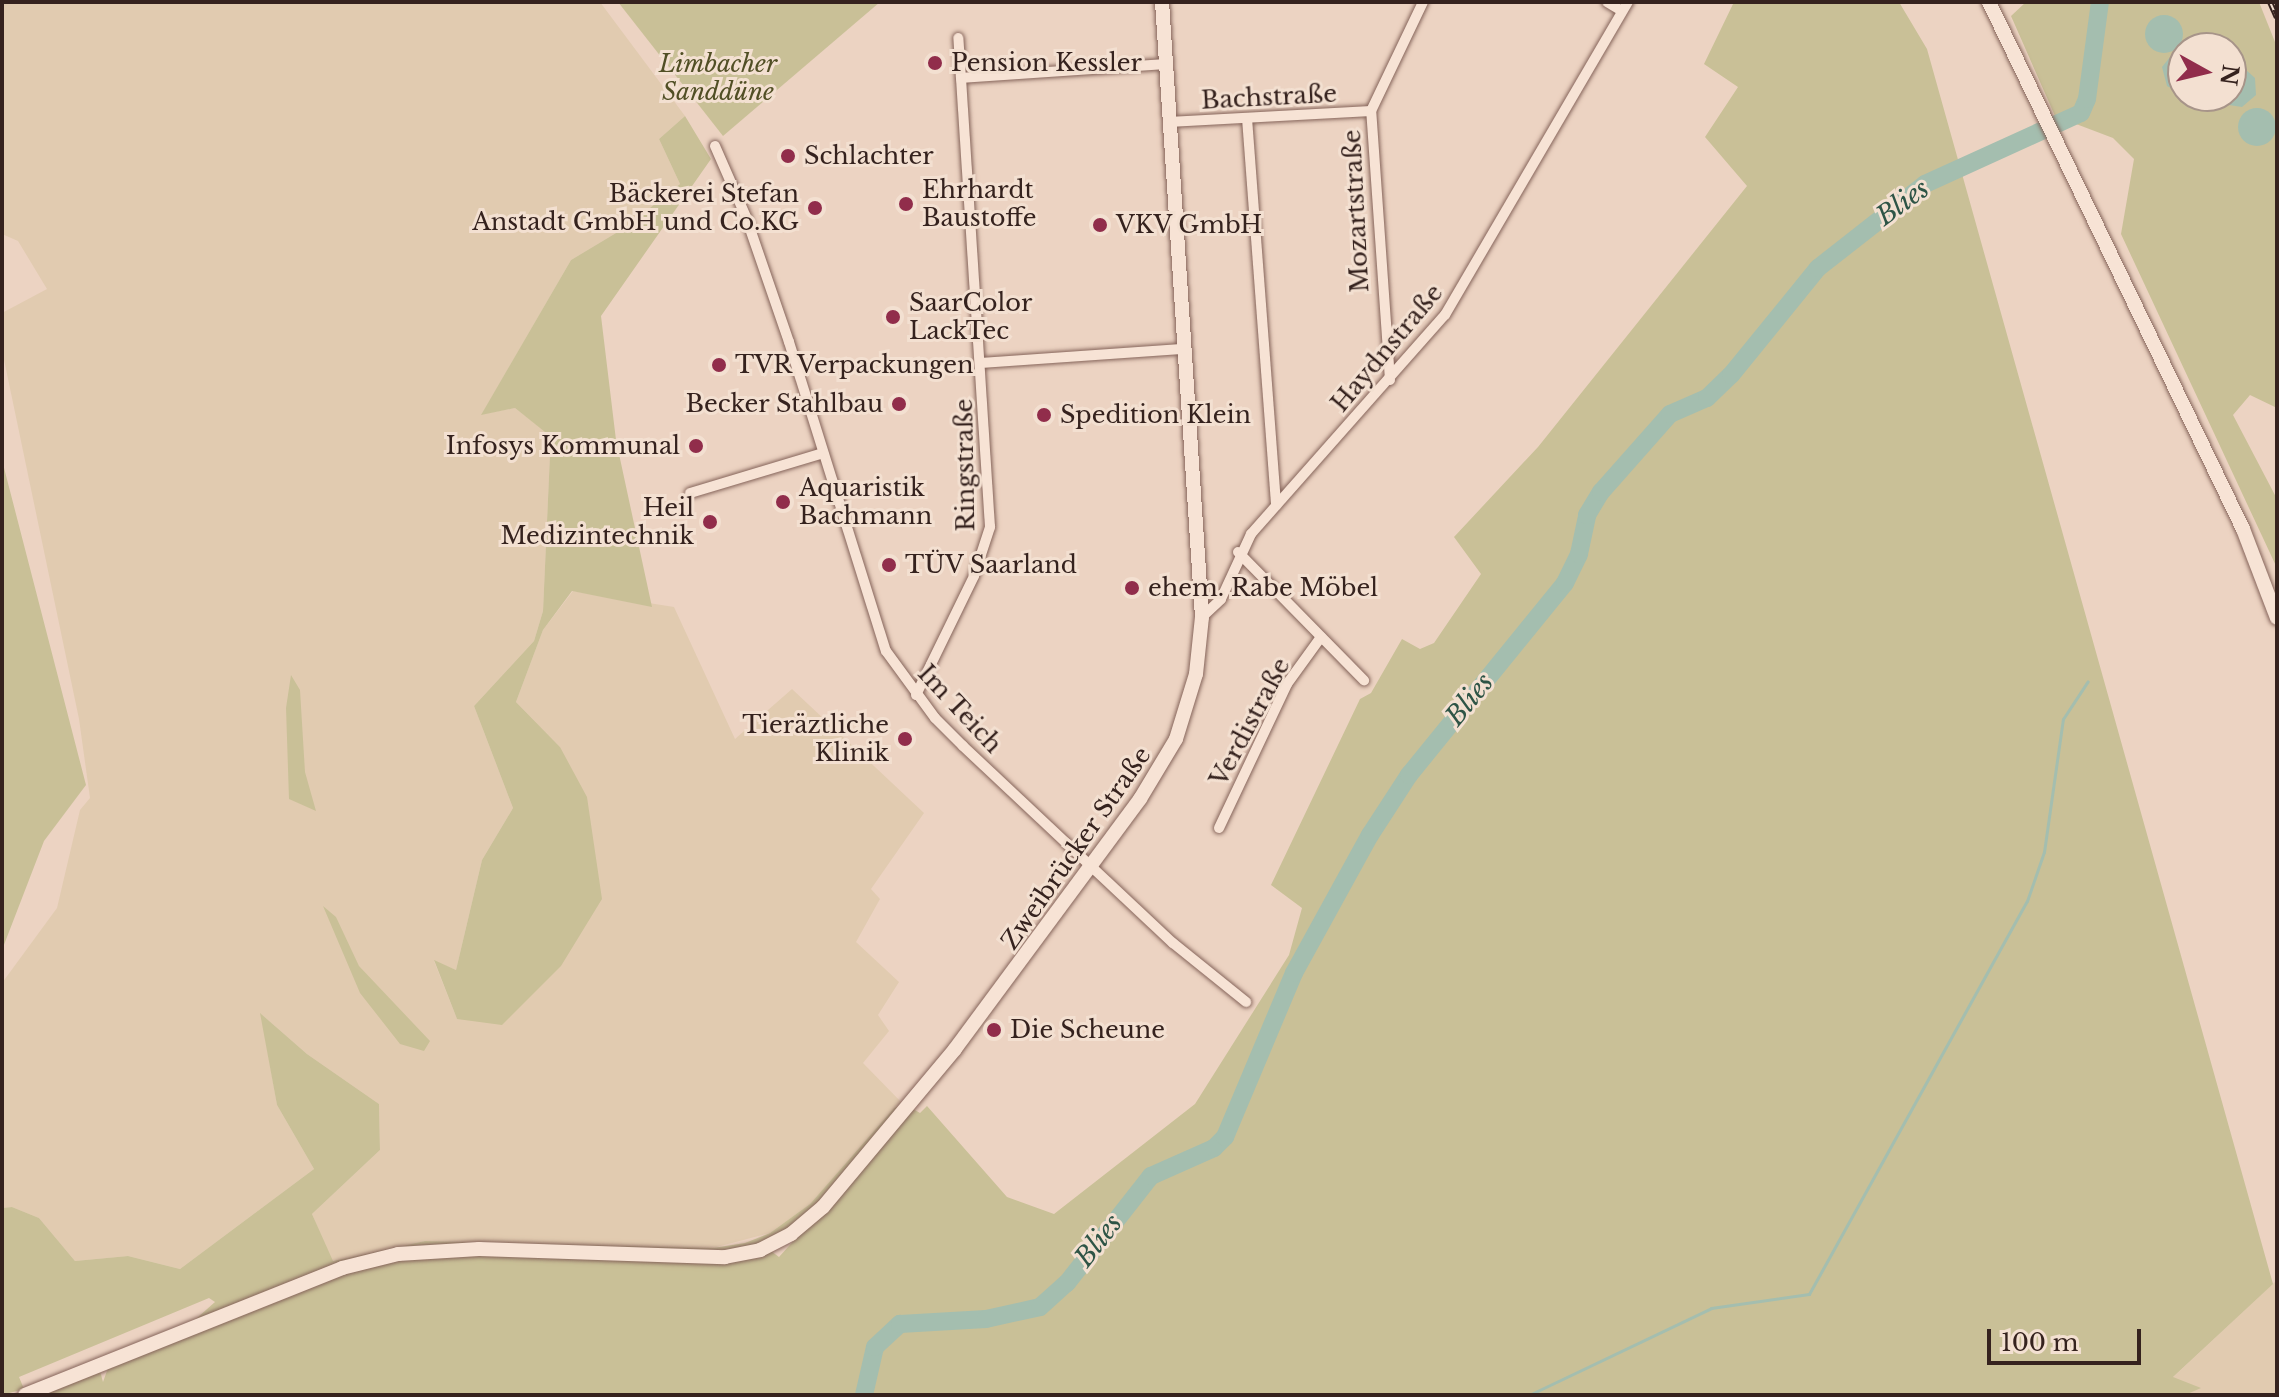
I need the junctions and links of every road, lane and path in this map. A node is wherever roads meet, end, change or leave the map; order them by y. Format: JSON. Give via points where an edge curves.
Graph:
{"nodes":[{"id":1,"x":1162,"y":2,"type":"edge"},
{"id":2,"x":1423,"y":2,"type":"edge"},
{"id":3,"x":1607,"y":2,"type":"edge"},
{"id":4,"x":1989,"y":2,"type":"edge"},
{"id":5,"x":1625,"y":6,"type":"edge"},
{"id":6,"x":958,"y":38,"type":"dead end"},
{"id":7,"x":1165,"y":64,"type":"junction"},
{"id":8,"x":961,"y":78,"type":"junction"},
{"id":9,"x":1371,"y":111,"type":"junction"},
{"id":10,"x":1247,"y":118,"type":"junction"},
{"id":11,"x":1169,"y":122,"type":"junction"},
{"id":12,"x":715,"y":146,"type":"dead end"},
{"id":13,"x":1184,"y":349,"type":"junction"},
{"id":14,"x":982,"y":363,"type":"junction"},
{"id":15,"x":1390,"y":380,"type":"junction"},
{"id":16,"x":823,"y":453,"type":"junction"},
{"id":17,"x":690,"y":493,"type":"dead end"},
{"id":18,"x":1276,"y":505,"type":"junction"},
{"id":19,"x":1238,"y":552,"type":"junction"},
{"id":20,"x":1202,"y":617,"type":"junction"},
{"id":21,"x":2277,"y":618,"type":"edge"},
{"id":22,"x":1321,"y":637,"type":"junction"},
{"id":23,"x":1364,"y":680,"type":"dead end"},
{"id":24,"x":916,"y":695,"type":"junction"},
{"id":25,"x":1219,"y":828,"type":"dead end"},
{"id":26,"x":1093,"y":866,"type":"junction"},
{"id":27,"x":1246,"y":1002,"type":"dead end"},
{"id":28,"x":25,"y":1395,"type":"edge"}],
"edges":[{"from":1,"to":7,"type":"street","name":"Zweibrücker Straße"},
{"from":2,"to":9,"type":"street","name":"Mozartstraße"},
{"from":3,"to":5,"type":"street"},
{"from":4,"to":21,"type":"street","via":[[2243,529]]},
{"from":5,"to":15,"type":"street","name":"Haydnstraße","via":[[1471,273]]},
{"from":6,"to":8,"type":"street","name":"Ringstraße"},
{"from":7,"to":8,"type":"street"},
{"from":7,"to":11,"type":"street","name":"Zweibrücker Straße"},
{"from":8,"to":14,"type":"street","name":"Ringstraße"},
{"from":9,"to":10,"type":"street","name":"Bachstraße"},
{"from":9,"to":15,"type":"street","name":"Mozartstraße"},
{"from":10,"to":11,"type":"street","name":"Bachstraße"},
{"from":10,"to":18,"type":"street"},
{"from":11,"to":13,"type":"street","name":"Zweibrücker Straße"},
{"from":12,"to":16,"type":"street","name":"Im Teich","via":[[760,255]]},
{"from":13,"to":14,"type":"street","name":"Ringstraße"},
{"from":13,"to":20,"type":"street","name":"Zweibrücker Straße"},
{"from":14,"to":24,"type":"street","name":"Ringstraße","via":[[990,527],[974,576]]},
{"from":15,"to":18,"type":"street","name":"Haydnstraße"},
{"from":16,"to":17,"type":"street"},
{"from":16,"to":24,"type":"street","name":"Im Teich","via":[[874,624]]},
{"from":18,"to":19,"type":"street","name":"Haydnstraße"},
{"from":19,"to":20,"type":"street","name":"Haydnstraße","via":[[1221,599]]},
{"from":19,"to":22,"type":"street"},
{"from":20,"to":26,"type":"street","name":"Zweibrücker Straße","via":[[1196,674],[1176,739]]},
{"from":22,"to":23,"type":"street"},
{"from":22,"to":25,"type":"street","name":"Verdistraße","via":[[1287,684]]},
{"from":24,"to":26,"type":"street","name":"Im Teich"},
{"from":26,"to":27,"type":"street","name":"Im Teich","via":[[1173,943]]},
{"from":26,"to":28,"type":"street","name":"Zweibrücker Straße","via":[[906,1109],[823,1207],[791,1234],[760,1250],[711,1257],[479,1249],[398,1254],[342,1268]]}]}
